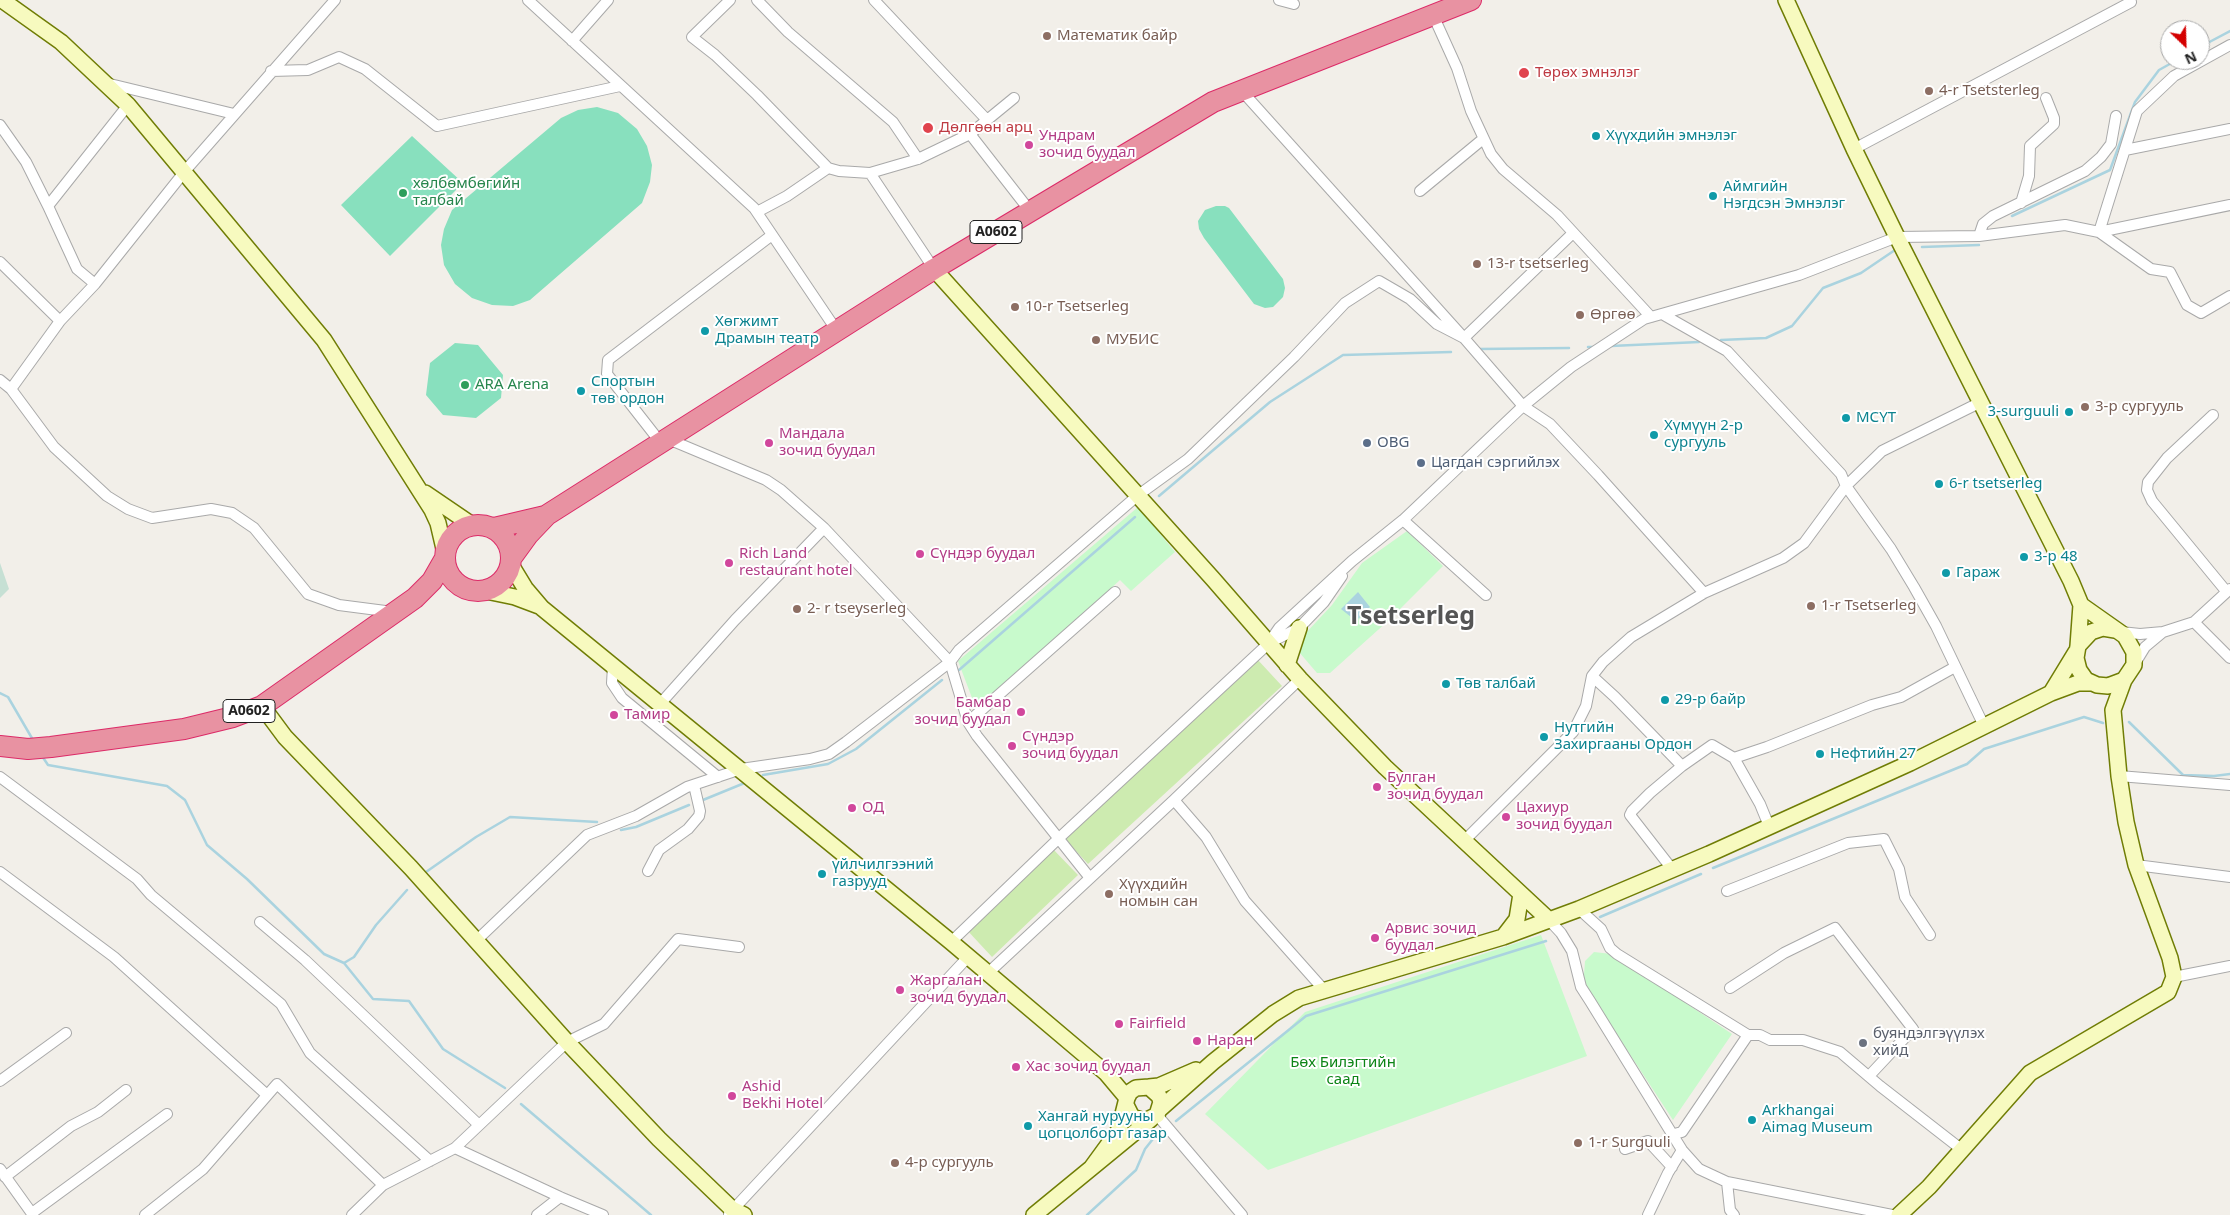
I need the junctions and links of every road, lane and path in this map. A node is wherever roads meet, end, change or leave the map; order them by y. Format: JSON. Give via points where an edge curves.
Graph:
{"nodes":[{"id":1,"x":2,"y":0,"type":"edge"},
{"id":2,"x":335,"y":0,"type":"edge"},
{"id":3,"x":528,"y":0,"type":"edge"},
{"id":4,"x":608,"y":0,"type":"edge"},
{"id":5,"x":730,"y":0,"type":"edge"},
{"id":6,"x":757,"y":0,"type":"edge"},
{"id":7,"x":874,"y":0,"type":"edge"},
{"id":8,"x":1279,"y":0,"type":"edge"},
{"id":9,"x":1471,"y":0,"type":"edge"},
{"id":10,"x":1786,"y":0,"type":"edge"},
{"id":11,"x":2132,"y":2,"type":"dead end"},
{"id":12,"x":1294,"y":4,"type":"dead end"},
{"id":13,"x":1433,"y":14,"type":"junction"},
{"id":14,"x":572,"y":41,"type":"junction"},
{"id":15,"x":2230,"y":45,"type":"edge"},
{"id":16,"x":271,"y":71,"type":"junction"},
{"id":17,"x":106,"y":83,"type":"junction"},
{"id":18,"x":620,"y":86,"type":"junction"},
{"id":19,"x":1241,"y":90,"type":"junction"},
{"id":20,"x":1014,"y":98,"type":"dead end"},
{"id":21,"x":2046,"y":98,"type":"dead end"},
{"id":22,"x":128,"y":105,"type":"junction"},
{"id":23,"x":234,"y":114,"type":"junction"},
{"id":24,"x":2116,"y":116,"type":"dead end"},
{"id":25,"x":987,"y":120,"type":"junction"},
{"id":26,"x":0,"y":125,"type":"edge"},
{"id":27,"x":2230,"y":129,"type":"edge"},
{"id":28,"x":970,"y":134,"type":"junction"},
{"id":29,"x":1483,"y":139,"type":"junction"},
{"id":30,"x":1854,"y":149,"type":"junction"},
{"id":31,"x":2125,"y":150,"type":"junction"},
{"id":32,"x":918,"y":159,"type":"junction"},
{"id":33,"x":828,"y":168,"type":"junction"},
{"id":34,"x":185,"y":171,"type":"junction"},
{"id":35,"x":870,"y":173,"type":"junction"},
{"id":36,"x":1420,"y":191,"type":"dead end"},
{"id":37,"x":2021,"y":202,"type":"junction"},
{"id":38,"x":2230,"y":205,"type":"edge"},
{"id":39,"x":48,"y":206,"type":"junction"},
{"id":40,"x":1030,"y":211,"type":"junction"},
{"id":41,"x":757,"y":212,"type":"junction"},
{"id":42,"x":2098,"y":232,"type":"junction"},
{"id":43,"x":1573,"y":233,"type":"junction"},
{"id":44,"x":772,"y":236,"type":"junction"},
{"id":45,"x":1979,"y":236,"type":"junction"},
{"id":46,"x":1897,"y":237,"type":"junction"},
{"id":47,"x":0,"y":262,"type":"edge"},
{"id":48,"x":934,"y":269,"type":"junction"},
{"id":49,"x":95,"y":284,"type":"junction"},
{"id":50,"x":2230,"y":296,"type":"edge"},
{"id":51,"x":1662,"y":314,"type":"junction"},
{"id":52,"x":1652,"y":317,"type":"junction"},
{"id":53,"x":60,"y":321,"type":"junction"},
{"id":54,"x":837,"y":331,"type":"junction"},
{"id":55,"x":1464,"y":338,"type":"junction"},
{"id":56,"x":0,"y":380,"type":"edge"},
{"id":57,"x":11,"y":389,"type":"junction"},
{"id":58,"x":1982,"y":402,"type":"junction"},
{"id":59,"x":1523,"y":406,"type":"junction"},
{"id":60,"x":2213,"y":415,"type":"dead end"},
{"id":61,"x":665,"y":441,"type":"junction"},
{"id":62,"x":415,"y":484,"type":"junction"},
{"id":63,"x":1846,"y":486,"type":"junction"},
{"id":64,"x":1137,"y":496,"type":"junction"},
{"id":65,"x":547,"y":515,"type":"junction"},
{"id":66,"x":1403,"y":520,"type":"junction"},
{"id":67,"x":472,"y":525,"type":"junction"},
{"id":68,"x":494,"y":528,"type":"junction"},
{"id":69,"x":824,"y":528,"type":"junction"},
{"id":70,"x":445,"y":557,"type":"junction"},
{"id":71,"x":511,"y":561,"type":"junction"},
{"id":72,"x":1352,"y":561,"type":"junction"},
{"id":73,"x":462,"y":588,"type":"junction"},
{"id":74,"x":486,"y":590,"type":"junction"},
{"id":75,"x":2228,"y":590,"type":"edge"},
{"id":76,"x":1114,"y":592,"type":"dead end"},
{"id":77,"x":1704,"y":593,"type":"junction"},
{"id":78,"x":1486,"y":595,"type":"dead end"},
{"id":79,"x":415,"y":598,"type":"junction"},
{"id":80,"x":2081,"y":605,"type":"junction"},
{"id":81,"x":542,"y":608,"type":"junction"},
{"id":82,"x":395,"y":612,"type":"junction"},
{"id":83,"x":2194,"y":622,"type":"junction"},
{"id":84,"x":1299,"y":628,"type":"junction"},
{"id":85,"x":2118,"y":631,"type":"junction"},
{"id":86,"x":2163,"y":632,"type":"junction"},
{"id":87,"x":1268,"y":644,"type":"junction"},
{"id":88,"x":2077,"y":649,"type":"junction"},
{"id":89,"x":2230,"y":658,"type":"edge"},
{"id":90,"x":950,"y":662,"type":"junction"},
{"id":91,"x":1287,"y":665,"type":"junction"},
{"id":92,"x":2134,"y":665,"type":"junction"},
{"id":93,"x":613,"y":666,"type":"junction"},
{"id":94,"x":1955,"y":667,"type":"junction"},
{"id":95,"x":1592,"y":676,"type":"junction"},
{"id":96,"x":1300,"y":679,"type":"junction"},
{"id":97,"x":2124,"y":680,"type":"junction"},
{"id":98,"x":2094,"y":684,"type":"junction"},
{"id":99,"x":2051,"y":693,"type":"junction"},
{"id":100,"x":660,"y":704,"type":"junction"},
{"id":101,"x":262,"y":706,"type":"junction"},
{"id":102,"x":2113,"y":710,"type":"junction"},
{"id":103,"x":968,"y":722,"type":"junction"},
{"id":104,"x":1984,"y":726,"type":"junction"},
{"id":105,"x":0,"y":746,"type":"edge"},
{"id":106,"x":1734,"y":758,"type":"junction"},
{"id":107,"x":1682,"y":766,"type":"junction"},
{"id":108,"x":741,"y":769,"type":"junction"},
{"id":109,"x":2119,"y":776,"type":"junction"},
{"id":110,"x":0,"y":777,"type":"edge"},
{"id":111,"x":718,"y":777,"type":"junction"},
{"id":112,"x":694,"y":785,"type":"junction"},
{"id":113,"x":2230,"y":785,"type":"edge"},
{"id":114,"x":1174,"y":800,"type":"junction"},
{"id":115,"x":1770,"y":826,"type":"junction"},
{"id":116,"x":1058,"y":839,"type":"junction"},
{"id":117,"x":1465,"y":840,"type":"junction"},
{"id":118,"x":2136,"y":865,"type":"junction"},
{"id":119,"x":1672,"y":869,"type":"junction"},
{"id":120,"x":648,"y":871,"type":"dead end"},
{"id":121,"x":0,"y":872,"type":"edge"},
{"id":122,"x":2230,"y":876,"type":"edge"},
{"id":123,"x":1090,"y":878,"type":"junction"},
{"id":124,"x":1727,"y":891,"type":"dead end"},
{"id":125,"x":1521,"y":894,"type":"junction"},
{"id":126,"x":1579,"y":909,"type":"junction"},
{"id":127,"x":1548,"y":919,"type":"junction"},
{"id":128,"x":260,"y":922,"type":"dead end"},
{"id":129,"x":1930,"y":935,"type":"dead end"},
{"id":130,"x":1503,"y":936,"type":"junction"},
{"id":131,"x":477,"y":940,"type":"junction"},
{"id":132,"x":951,"y":942,"type":"junction"},
{"id":133,"x":739,"y":946,"type":"dead end"},
{"id":134,"x":968,"y":957,"type":"junction"},
{"id":135,"x":2230,"y":966,"type":"edge"},
{"id":136,"x":987,"y":974,"type":"junction"},
{"id":137,"x":2174,"y":977,"type":"junction"},
{"id":138,"x":1730,"y":988,"type":"dead end"},
{"id":139,"x":1324,"y":990,"type":"junction"},
{"id":140,"x":66,"y":1033,"type":"dead end"},
{"id":141,"x":1748,"y":1035,"type":"junction"},
{"id":142,"x":567,"y":1042,"type":"junction"},
{"id":143,"x":1214,"y":1062,"type":"junction"},
{"id":144,"x":1106,"y":1073,"type":"junction"},
{"id":145,"x":1869,"y":1076,"type":"junction"},
{"id":146,"x":0,"y":1081,"type":"edge"},
{"id":147,"x":1146,"y":1087,"type":"junction"},
{"id":148,"x":126,"y":1090,"type":"dead end"},
{"id":149,"x":267,"y":1095,"type":"junction"},
{"id":150,"x":1127,"y":1102,"type":"junction"},
{"id":151,"x":168,"y":1114,"type":"dead end"},
{"id":152,"x":1156,"y":1114,"type":"junction"},
{"id":153,"x":479,"y":1125,"type":"junction"},
{"id":154,"x":1674,"y":1134,"type":"junction"},
{"id":155,"x":455,"y":1148,"type":"junction"},
{"id":156,"x":1625,"y":1148,"type":"dead end"},
{"id":157,"x":1961,"y":1149,"type":"junction"},
{"id":158,"x":1682,"y":1150,"type":"junction"},
{"id":159,"x":430,"y":1161,"type":"junction"},
{"id":160,"x":1092,"y":1166,"type":"junction"},
{"id":161,"x":1672,"y":1167,"type":"junction"},
{"id":162,"x":3,"y":1173,"type":"edge"},
{"id":163,"x":1727,"y":1182,"type":"junction"},
{"id":164,"x":383,"y":1185,"type":"junction"},
{"id":165,"x":560,"y":1197,"type":"junction"},
{"id":166,"x":735,"y":1213,"type":"edge"},
{"id":167,"x":33,"y":1214,"type":"edge"},
{"id":168,"x":599,"y":1214,"type":"edge"},
{"id":169,"x":145,"y":1215,"type":"edge"},
{"id":170,"x":352,"y":1215,"type":"edge"},
{"id":171,"x":537,"y":1215,"type":"edge"},
{"id":172,"x":1034,"y":1215,"type":"edge"},
{"id":173,"x":1242,"y":1215,"type":"edge"},
{"id":174,"x":1648,"y":1215,"type":"edge"},
{"id":175,"x":1734,"y":1215,"type":"edge"},
{"id":176,"x":1892,"y":1215,"type":"edge"},
{"id":177,"x":1899,"y":1215,"type":"edge"}],
"edges":[{"from":1,"to":17,"type":"street","via":[[61,42]]},
{"from":2,"to":16,"type":"street"},
{"from":3,"to":14,"type":"street"},
{"from":4,"to":14,"type":"street"},
{"from":5,"to":33,"type":"street","via":[[692,37],[757,95]]},
{"from":6,"to":32,"type":"street","via":[[788,32],[893,122]]},
{"from":7,"to":25,"type":"street"},
{"from":8,"to":12,"type":"street"},
{"from":9,"to":13,"type":"highway","number":"A0602"},
{"from":10,"to":30,"type":"street"},
{"from":11,"to":30,"type":"street"},
{"from":13,"to":19,"type":"highway","number":"A0602"},
{"from":13,"to":29,"type":"street"},
{"from":14,"to":18,"type":"street"},
{"from":15,"to":31,"type":"street","via":[[2174,76],[2136,110]]},
{"from":16,"to":18,"type":"street","via":[[308,70],[339,57],[365,69],[437,126]]},
{"from":16,"to":23,"type":"street"},
{"from":17,"to":22,"type":"street"},
{"from":17,"to":23,"type":"street"},
{"from":18,"to":41,"type":"street"},
{"from":19,"to":40,"type":"highway","number":"A0602","via":[[1212,102]]},
{"from":19,"to":55,"type":"street"},
{"from":20,"to":25,"type":"street"},
{"from":21,"to":37,"type":"street","via":[[2054,124],[2030,146],[2029,176]]},
{"from":22,"to":34,"type":"street"},
{"from":22,"to":39,"type":"street"},
{"from":23,"to":34,"type":"street"},
{"from":24,"to":37,"type":"street","via":[[2111,144],[2101,157],[2084,171]]},
{"from":25,"to":28,"type":"street"},
{"from":26,"to":39,"type":"street","via":[[26,162]]},
{"from":27,"to":31,"type":"street"},
{"from":28,"to":32,"type":"street"},
{"from":28,"to":40,"type":"street"},
{"from":29,"to":36,"type":"street"},
{"from":29,"to":43,"type":"street","via":[[1503,169]]},
{"from":30,"to":46,"type":"street"},
{"from":31,"to":42,"type":"street"},
{"from":32,"to":35,"type":"street"},
{"from":33,"to":35,"type":"street"},
{"from":33,"to":41,"type":"street"},
{"from":34,"to":49,"type":"street"},
{"from":34,"to":62,"type":"street","via":[[324,340]]},
{"from":35,"to":48,"type":"street"},
{"from":37,"to":45,"type":"street","via":[[1983,224]]},
{"from":38,"to":42,"type":"street"},
{"from":39,"to":49,"type":"street","via":[[77,269]]},
{"from":40,"to":48,"type":"highway","number":"A0602"},
{"from":41,"to":44,"type":"street"},
{"from":42,"to":45,"type":"street","via":[[2065,225]]},
{"from":42,"to":50,"type":"street","via":[[2151,269],[2170,272],[2187,305],[2201,313]]},
{"from":43,"to":52,"type":"street"},
{"from":43,"to":55,"type":"street"},
{"from":44,"to":54,"type":"street"},
{"from":44,"to":61,"type":"street","via":[[608,360],[608,374]]},
{"from":45,"to":46,"type":"street"},
{"from":46,"to":51,"type":"street","via":[[1799,274]]},
{"from":46,"to":58,"type":"street"},
{"from":47,"to":53,"type":"street"},
{"from":48,"to":54,"type":"highway","number":"A0602"},
{"from":48,"to":64,"type":"street"},
{"from":49,"to":53,"type":"street"},
{"from":51,"to":52,"type":"street"},
{"from":51,"to":63,"type":"street","via":[[1727,351],[1841,474]]},
{"from":52,"to":59,"type":"street","via":[[1599,347]]},
{"from":53,"to":57,"type":"street"},
{"from":54,"to":61,"type":"highway","number":"A0602"},
{"from":55,"to":59,"type":"street"},
{"from":55,"to":64,"type":"street","via":[[1437,324],[1410,300],[1379,281],[1345,303],[1188,459]]},
{"from":56,"to":57,"type":"street"},
{"from":57,"to":82,"type":"street","via":[[54,447],[107,496],[128,509],[152,518],[211,509],[232,513],[254,528],[308,594],[339,605]]},
{"from":58,"to":63,"type":"street","via":[[1882,451]]},
{"from":58,"to":80,"type":"street"},
{"from":59,"to":66,"type":"street"},
{"from":59,"to":77,"type":"street","via":[[1550,424]]},
{"from":60,"to":75,"type":"street","via":[[2167,458],[2148,482],[2147,490],[2152,501]]},
{"from":61,"to":65,"type":"highway","number":"A0602"},
{"from":61,"to":69,"type":"street","via":[[766,480]]},
{"from":62,"to":67,"type":"street"},
{"from":62,"to":70,"type":"street","via":[[438,523]]},
{"from":63,"to":77,"type":"street","via":[[1804,543],[1783,558]]},
{"from":63,"to":94,"type":"street","via":[[1914,587]]},
{"from":64,"to":87,"type":"street","via":[[1214,579]]},
{"from":64,"to":90,"type":"street","via":[[966,644]]},
{"from":65,"to":68,"type":"highway","number":"A0602"},
{"from":65,"to":71,"type":"highway","number":"A0602","via":[[528,535]]},
{"from":66,"to":72,"type":"street"},
{"from":66,"to":78,"type":"street"},
{"from":67,"to":68,"type":"highway","number":"A0602"},
{"from":67,"to":70,"type":"highway","number":"A0602","via":[[454,534]]},
{"from":68,"to":71,"type":"highway","via":[[509,546]]},
{"from":69,"to":90,"type":"street"},
{"from":69,"to":100,"type":"street"},
{"from":70,"to":73,"type":"highway","via":[[450,576]]},
{"from":70,"to":79,"type":"highway","number":"A0602","via":[[432,580]]},
{"from":71,"to":74,"type":"highway","number":"A0602","via":[[502,582]]},
{"from":71,"to":81,"type":"street","via":[[525,588]]},
{"from":72,"to":84,"type":"street","via":[[1324,602]]},
{"from":72,"to":87,"type":"street","via":[[1279,628]]},
{"from":73,"to":74,"type":"highway","number":"A0602"},
{"from":73,"to":79,"type":"highway","number":"A0602","via":[[438,590]]},
{"from":74,"to":81,"type":"street"},
{"from":75,"to":83,"type":"street"},
{"from":76,"to":103,"type":"street"},
{"from":77,"to":95,"type":"street","via":[[1631,637]]},
{"from":79,"to":82,"type":"highway","number":"A0602"},
{"from":80,"to":85,"type":"street"},
{"from":80,"to":88,"type":"street"},
{"from":81,"to":93,"type":"street"},
{"from":82,"to":101,"type":"highway","number":"A0602"},
{"from":83,"to":86,"type":"street"},
{"from":83,"to":89,"type":"street"},
{"from":84,"to":87,"type":"street"},
{"from":84,"to":91,"type":"street"},
{"from":85,"to":86,"type":"street","via":[[2140,634]]},
{"from":85,"to":88,"type":"street","via":[[2096,630],[2086,636]]},
{"from":85,"to":92,"type":"street","via":[[2132,646]]},
{"from":86,"to":92,"type":"street","via":[[2145,647]]},
{"from":87,"to":91,"type":"street"},
{"from":87,"to":116,"type":"street"},
{"from":88,"to":98,"type":"street","via":[[2079,670]]},
{"from":88,"to":99,"type":"street"},
{"from":90,"to":103,"type":"street"},
{"from":90,"to":108,"type":"street","via":[[829,754]]},
{"from":91,"to":96,"type":"street"},
{"from":92,"to":97,"type":"street"},
{"from":93,"to":100,"type":"street"},
{"from":93,"to":111,"type":"street","via":[[612,683],[622,698]]},
{"from":94,"to":104,"type":"street"},
{"from":94,"to":106,"type":"street","via":[[1900,698],[1872,705]]},
{"from":95,"to":107,"type":"street"},
{"from":95,"to":117,"type":"street","via":[[1586,706],[1573,732]]},
{"from":96,"to":114,"type":"street"},
{"from":96,"to":117,"type":"street","via":[[1385,767]]},
{"from":97,"to":98,"type":"street","via":[[2108,686]]},
{"from":97,"to":102,"type":"street"},
{"from":98,"to":99,"type":"street","via":[[2078,683]]},
{"from":98,"to":102,"type":"street"},
{"from":99,"to":104,"type":"street"},
{"from":100,"to":108,"type":"street"},
{"from":101,"to":105,"type":"highway","number":"A0602","via":[[184,730],[28,749]]},
{"from":101,"to":131,"type":"street","via":[[285,738]]},
{"from":102,"to":109,"type":"street"},
{"from":103,"to":116,"type":"street"},
{"from":104,"to":115,"type":"street"},
{"from":106,"to":107,"type":"street","via":[[1712,745]]},
{"from":106,"to":115,"type":"street"},
{"from":107,"to":119,"type":"street","via":[[1630,815]]},
{"from":108,"to":111,"type":"street"},
{"from":108,"to":132,"type":"street"},
{"from":109,"to":113,"type":"street"},
{"from":109,"to":118,"type":"street"},
{"from":110,"to":159,"type":"street","via":[[137,879],[151,895],[280,1004],[310,1053]]},
{"from":111,"to":112,"type":"street"},
{"from":112,"to":120,"type":"street","via":[[699,816],[659,850]]},
{"from":112,"to":131,"type":"street","via":[[636,816],[587,835]]},
{"from":114,"to":123,"type":"street"},
{"from":114,"to":139,"type":"street","via":[[1206,837],[1246,901]]},
{"from":115,"to":119,"type":"street"},
{"from":116,"to":123,"type":"street"},
{"from":116,"to":132,"type":"street"},
{"from":117,"to":125,"type":"street"},
{"from":118,"to":122,"type":"street"},
{"from":118,"to":137,"type":"street"},
{"from":119,"to":126,"type":"street"},
{"from":121,"to":149,"type":"street","via":[[114,957]]},
{"from":123,"to":136,"type":"street"},
{"from":124,"to":129,"type":"street","via":[[1848,843],[1884,839],[1899,869],[1905,897]]},
{"from":125,"to":127,"type":"street"},
{"from":125,"to":130,"type":"street","via":[[1517,919]]},
{"from":126,"to":127,"type":"street"},
{"from":126,"to":141,"type":"street","via":[[1601,929],[1610,948],[1617,954]]},
{"from":127,"to":130,"type":"street"},
{"from":127,"to":154,"type":"street","via":[[1572,951],[1585,994]]},
{"from":128,"to":153,"type":"street","via":[[305,960]]},
{"from":130,"to":139,"type":"street"},
{"from":131,"to":142,"type":"street"},
{"from":132,"to":134,"type":"street"},
{"from":133,"to":142,"type":"street","via":[[678,939],[604,1024]]},
{"from":134,"to":136,"type":"street"},
{"from":134,"to":166,"type":"street"},
{"from":135,"to":137,"type":"street"},
{"from":136,"to":144,"type":"street"},
{"from":137,"to":157,"type":"street","via":[[2168,992],[2030,1073]]},
{"from":138,"to":145,"type":"street","via":[[1784,953],[1835,928],[1913,1029]]},
{"from":139,"to":143,"type":"street","via":[[1299,998],[1272,1014]]},
{"from":140,"to":146,"type":"street"},
{"from":141,"to":145,"type":"street","via":[[1823,1045],[1840,1052]]},
{"from":141,"to":154,"type":"street","via":[[1682,1132]]},
{"from":142,"to":153,"type":"street"},
{"from":142,"to":166,"type":"street"},
{"from":143,"to":147,"type":"street","via":[[1172,1082]]},
{"from":143,"to":152,"type":"street"},
{"from":144,"to":147,"type":"street"},
{"from":144,"to":150,"type":"street"},
{"from":145,"to":157,"type":"street"},
{"from":147,"to":150,"type":"street","via":[[1130,1092]]},
{"from":147,"to":152,"type":"street","via":[[1159,1096]]},
{"from":148,"to":162,"type":"street","via":[[98,1112]]},
{"from":149,"to":164,"type":"street","via":[[277,1084]]},
{"from":149,"to":169,"type":"street","via":[[203,1169]]},
{"from":150,"to":152,"type":"street","via":[[1128,1112],[1138,1120]]},
{"from":150,"to":160,"type":"street","via":[[1119,1130]]},
{"from":151,"to":167,"type":"street"},
{"from":152,"to":160,"type":"street"},
{"from":152,"to":173,"type":"street"},
{"from":153,"to":155,"type":"street"},
{"from":154,"to":158,"type":"street"},
{"from":155,"to":159,"type":"street"},
{"from":155,"to":165,"type":"street"},
{"from":156,"to":161,"type":"street","via":[[1648,1141]]},
{"from":157,"to":177,"type":"street","via":[[1929,1187]]},
{"from":158,"to":161,"type":"street"},
{"from":158,"to":163,"type":"street","via":[[1698,1169]]},
{"from":159,"to":164,"type":"street"},
{"from":160,"to":172,"type":"street"},
{"from":161,"to":174,"type":"street"},
{"from":162,"to":167,"type":"street"},
{"from":163,"to":175,"type":"street","via":[[1730,1210]]},
{"from":163,"to":176,"type":"street"},
{"from":164,"to":170,"type":"street"},
{"from":165,"to":168,"type":"street"},
{"from":165,"to":171,"type":"street"}]}
